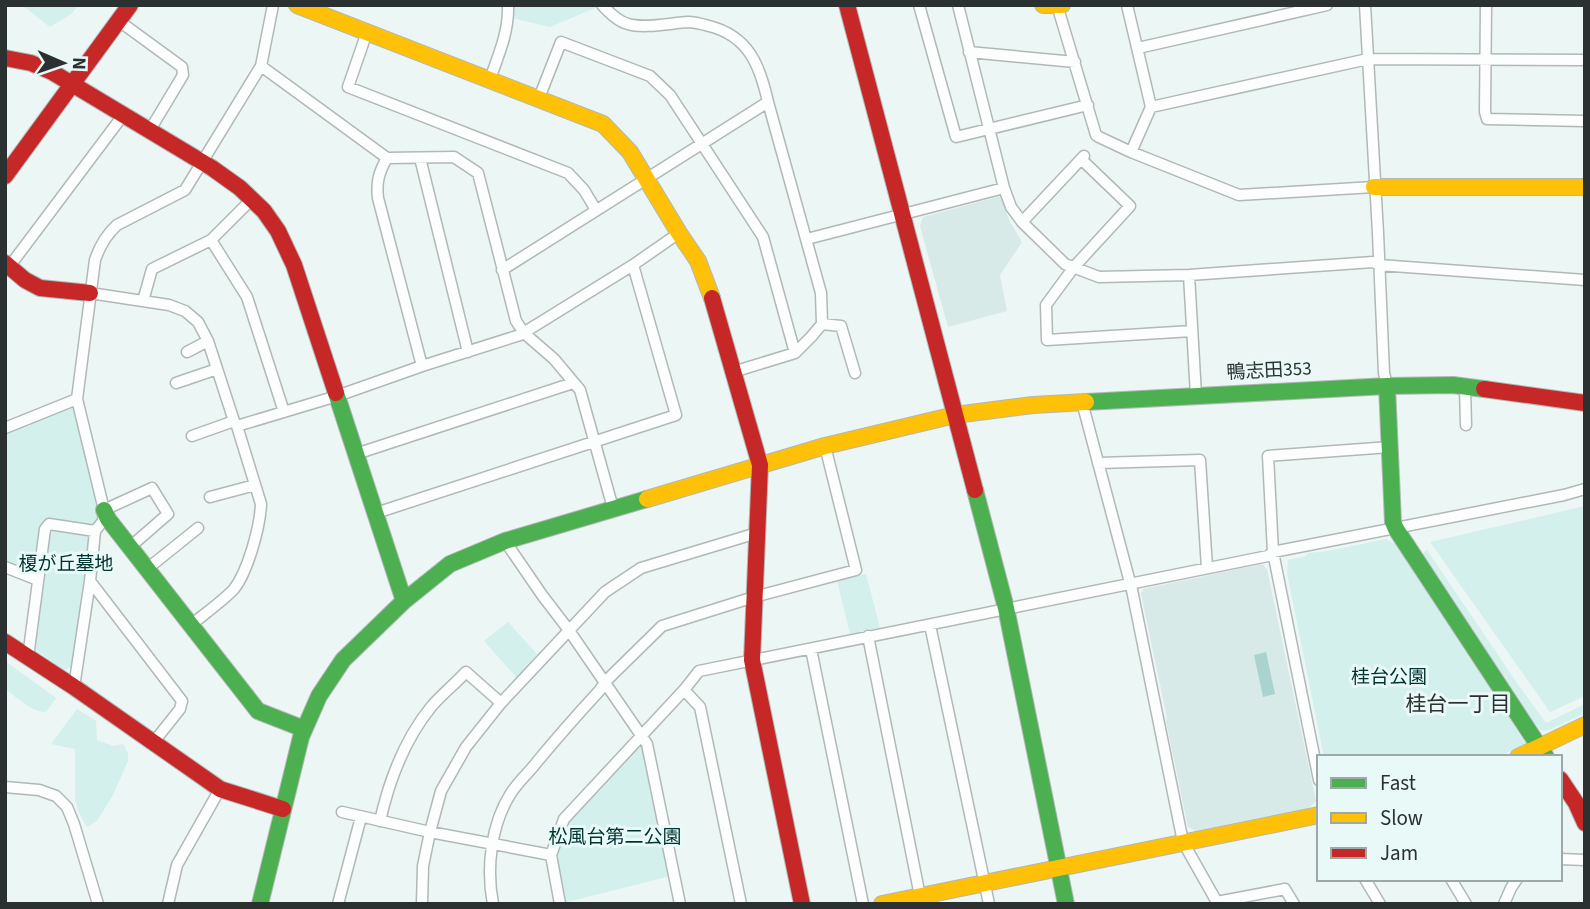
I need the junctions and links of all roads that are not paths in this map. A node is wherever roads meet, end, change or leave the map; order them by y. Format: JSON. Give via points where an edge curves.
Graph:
{"nodes":[{"id":1,"x":130,"y":5,"type":"edge"},
{"id":2,"x":273,"y":5,"type":"edge"},
{"id":3,"x":297,"y":5,"type":"edge"},
{"id":4,"x":508,"y":5,"type":"edge"},
{"id":5,"x":602,"y":5,"type":"edge"},
{"id":6,"x":846,"y":5,"type":"edge"},
{"id":7,"x":919,"y":5,"type":"edge"},
{"id":8,"x":958,"y":5,"type":"edge"},
{"id":9,"x":1127,"y":5,"type":"edge"},
{"id":10,"x":1327,"y":5,"type":"edge"},
{"id":11,"x":1365,"y":5,"type":"edge"},
{"id":12,"x":1486,"y":5,"type":"edge"},
{"id":13,"x":1055,"y":6,"type":"edge"},
{"id":14,"x":119,"y":21,"type":"junction"},
{"id":15,"x":367,"y":32,"type":"junction"},
{"id":16,"x":1138,"y":48,"type":"junction"},
{"id":17,"x":969,"y":52,"type":"junction"},
{"id":18,"x":5,"y":58,"type":"edge"},
{"id":19,"x":1368,"y":59,"type":"junction"},
{"id":20,"x":1485,"y":60,"type":"junction"},
{"id":21,"x":1585,"y":60,"type":"edge"},
{"id":22,"x":1075,"y":62,"type":"junction"},
{"id":23,"x":261,"y":66,"type":"junction"},
{"id":24,"x":490,"y":79,"type":"junction"},
{"id":25,"x":72,"y":85,"type":"junction"},
{"id":26,"x":539,"y":98,"type":"junction"},
{"id":27,"x":768,"y":102,"type":"junction"},
{"id":28,"x":1088,"y":105,"type":"junction"},
{"id":29,"x":1151,"y":107,"type":"junction"},
{"id":30,"x":124,"y":114,"type":"junction"},
{"id":31,"x":1585,"y":121,"type":"edge"},
{"id":32,"x":150,"y":130,"type":"junction"},
{"id":33,"x":989,"y":130,"type":"junction"},
{"id":34,"x":702,"y":143,"type":"junction"},
{"id":35,"x":1131,"y":152,"type":"junction"},
{"id":36,"x":387,"y":158,"type":"junction"},
{"id":37,"x":420,"y":158,"type":"junction"},
{"id":38,"x":203,"y":162,"type":"junction"},
{"id":39,"x":5,"y":176,"type":"edge"},
{"id":40,"x":645,"y":179,"type":"junction"},
{"id":41,"x":1374,"y":187,"type":"junction"},
{"id":42,"x":1585,"y":187,"type":"edge"},
{"id":43,"x":1004,"y":188,"type":"junction"},
{"id":44,"x":252,"y":199,"type":"junction"},
{"id":45,"x":596,"y":210,"type":"junction"},
{"id":46,"x":902,"y":214,"type":"junction"},
{"id":47,"x":1022,"y":222,"type":"junction"},
{"id":48,"x":679,"y":233,"type":"junction"},
{"id":49,"x":807,"y":239,"type":"junction"},
{"id":50,"x":211,"y":240,"type":"junction"},
{"id":51,"x":7,"y":265,"type":"edge"},
{"id":52,"x":633,"y":265,"type":"junction"},
{"id":53,"x":1379,"y":265,"type":"junction"},
{"id":54,"x":1074,"y":267,"type":"junction"},
{"id":55,"x":502,"y":270,"type":"junction"},
{"id":56,"x":1189,"y":275,"type":"junction"},
{"id":57,"x":1585,"y":280,"type":"edge"},
{"id":58,"x":90,"y":293,"type":"junction"},
{"id":59,"x":144,"y":301,"type":"junction"},
{"id":60,"x":822,"y":324,"type":"junction"},
{"id":61,"x":1192,"y":331,"type":"junction"},
{"id":62,"x":524,"y":332,"type":"junction"},
{"id":63,"x":208,"y":341,"type":"junction"},
{"id":64,"x":187,"y":352,"type":"dead end"},
{"id":65,"x":468,"y":352,"type":"junction"},
{"id":66,"x":795,"y":353,"type":"junction"},
{"id":67,"x":422,"y":366,"type":"junction"},
{"id":68,"x":217,"y":369,"type":"junction"},
{"id":69,"x":733,"y":372,"type":"junction"},
{"id":70,"x":855,"y":373,"type":"dead end"},
{"id":71,"x":177,"y":383,"type":"dead end"},
{"id":72,"x":573,"y":383,"type":"junction"},
{"id":73,"x":1387,"y":386,"type":"junction"},
{"id":74,"x":1465,"y":387,"type":"junction"},
{"id":75,"x":1196,"y":395,"type":"junction"},
{"id":76,"x":337,"y":396,"type":"junction"},
{"id":77,"x":77,"y":399,"type":"junction"},
{"id":78,"x":1082,"y":402,"type":"junction"},
{"id":79,"x":1585,"y":403,"type":"edge"},
{"id":80,"x":284,"y":412,"type":"junction"},
{"id":81,"x":955,"y":415,"type":"junction"},
{"id":82,"x":236,"y":423,"type":"junction"},
{"id":83,"x":1466,"y":425,"type":"dead end"},
{"id":84,"x":5,"y":428,"type":"edge"},
{"id":85,"x":192,"y":436,"type":"dead end"},
{"id":86,"x":594,"y":442,"type":"junction"},
{"id":87,"x":825,"y":446,"type":"junction"},
{"id":88,"x":1390,"y":447,"type":"junction"},
{"id":89,"x":356,"y":454,"type":"junction"},
{"id":90,"x":1098,"y":463,"type":"junction"},
{"id":91,"x":760,"y":465,"type":"junction"},
{"id":92,"x":255,"y":485,"type":"junction"},
{"id":93,"x":1585,"y":489,"type":"edge"},
{"id":94,"x":210,"y":497,"type":"dead end"},
{"id":95,"x":613,"y":508,"type":"junction"},
{"id":96,"x":104,"y":510,"type":"junction"},
{"id":97,"x":376,"y":513,"type":"junction"},
{"id":98,"x":198,"y":528,"type":"dead end"},
{"id":99,"x":1395,"y":528,"type":"junction"},
{"id":100,"x":95,"y":531,"type":"junction"},
{"id":101,"x":757,"y":533,"type":"junction"},
{"id":102,"x":505,"y":541,"type":"junction"},
{"id":103,"x":130,"y":547,"type":"junction"},
{"id":104,"x":1273,"y":552,"type":"junction"},
{"id":105,"x":5,"y":567,"type":"edge"},
{"id":106,"x":1207,"y":568,"type":"junction"},
{"id":107,"x":147,"y":569,"type":"junction"},
{"id":108,"x":38,"y":580,"type":"junction"},
{"id":109,"x":90,"y":581,"type":"junction"},
{"id":110,"x":1130,"y":583,"type":"junction"},
{"id":111,"x":754,"y":597,"type":"junction"},
{"id":112,"x":404,"y":601,"type":"junction"},
{"id":113,"x":1006,"y":608,"type":"junction"},
{"id":114,"x":191,"y":625,"type":"junction"},
{"id":115,"x":930,"y":625,"type":"junction"},
{"id":116,"x":568,"y":629,"type":"junction"},
{"id":117,"x":868,"y":636,"type":"junction"},
{"id":118,"x":5,"y":642,"type":"edge"},
{"id":119,"x":811,"y":649,"type":"junction"},
{"id":120,"x":29,"y":657,"type":"junction"},
{"id":121,"x":752,"y":660,"type":"junction"},
{"id":122,"x":605,"y":682,"type":"junction"},
{"id":123,"x":75,"y":687,"type":"junction"},
{"id":124,"x":684,"y":690,"type":"junction"},
{"id":125,"x":501,"y":703,"type":"junction"},
{"id":126,"x":1585,"y":725,"type":"edge"},
{"id":127,"x":304,"y":729,"type":"junction"},
{"id":128,"x":641,"y":735,"type":"junction"},
{"id":129,"x":153,"y":743,"type":"junction"},
{"id":130,"x":1542,"y":752,"type":"edge"},
{"id":131,"x":1317,"y":770,"type":"edge"},
{"id":132,"x":1562,"y":781,"type":"edge"},
{"id":133,"x":5,"y":787,"type":"edge"},
{"id":134,"x":220,"y":789,"type":"junction"},
{"id":135,"x":1580,"y":801,"type":"edge"},
{"id":136,"x":283,"y":809,"type":"junction"},
{"id":137,"x":342,"y":812,"type":"dead end"},
{"id":138,"x":1317,"y":815,"type":"edge"},
{"id":139,"x":361,"y":817,"type":"junction"},
{"id":140,"x":380,"y":821,"type":"junction"},
{"id":141,"x":1585,"y":823,"type":"edge"},
{"id":142,"x":430,"y":832,"type":"junction"},
{"id":143,"x":1183,"y":842,"type":"junction"},
{"id":144,"x":492,"y":844,"type":"junction"},
{"id":145,"x":551,"y":855,"type":"junction"},
{"id":146,"x":1562,"y":859,"type":"edge"},
{"id":147,"x":1585,"y":860,"type":"edge"},
{"id":148,"x":1059,"y":869,"type":"junction"},
{"id":149,"x":1366,"y":881,"type":"edge"},
{"id":150,"x":1452,"y":881,"type":"edge"},
{"id":151,"x":1516,"y":881,"type":"edge"},
{"id":152,"x":985,"y":884,"type":"junction"},
{"id":153,"x":921,"y":900,"type":"edge"},
{"id":154,"x":1217,"y":903,"type":"edge"},
{"id":155,"x":98,"y":904,"type":"edge"},
{"id":156,"x":168,"y":904,"type":"edge"},
{"id":157,"x":260,"y":904,"type":"edge"},
{"id":158,"x":338,"y":904,"type":"edge"},
{"id":159,"x":422,"y":904,"type":"edge"},
{"id":160,"x":493,"y":904,"type":"edge"},
{"id":161,"x":560,"y":904,"type":"edge"},
{"id":162,"x":680,"y":904,"type":"edge"},
{"id":163,"x":741,"y":904,"type":"edge"},
{"id":164,"x":802,"y":904,"type":"edge"},
{"id":165,"x":863,"y":904,"type":"edge"},
{"id":166,"x":882,"y":904,"type":"edge"},
{"id":167,"x":989,"y":904,"type":"edge"},
{"id":168,"x":1066,"y":904,"type":"edge"},
{"id":169,"x":1294,"y":904,"type":"edge"},
{"id":170,"x":1380,"y":904,"type":"edge"},
{"id":171,"x":1466,"y":904,"type":"edge"},
{"id":172,"x":1504,"y":904,"type":"edge"}],
"edges":[{"from":1,"to":14,"type":"street"},
{"from":2,"to":23,"type":"street"},
{"from":3,"to":15,"type":"street"},
{"from":4,"to":24,"type":"street","via":[[505,36]]},
{"from":5,"to":27,"type":"street","via":[[627,24],[693,22],[724,30],[754,58]]},
{"from":6,"to":46,"type":"street"},
{"from":7,"to":33,"type":"street","via":[[956,137]]},
{"from":8,"to":17,"type":"street"},
{"from":9,"to":16,"type":"street"},
{"from":10,"to":16,"type":"street"},
{"from":11,"to":19,"type":"street"},
{"from":12,"to":20,"type":"street"},
{"from":13,"to":22,"type":"street"},
{"from":14,"to":25,"type":"street"},
{"from":14,"to":32,"type":"street","via":[[182,68],[183,75]]},
{"from":15,"to":24,"type":"street"},
{"from":15,"to":45,"type":"street","via":[[348,87],[568,173]]},
{"from":16,"to":29,"type":"street"},
{"from":17,"to":22,"type":"street"},
{"from":17,"to":33,"type":"street"},
{"from":18,"to":25,"type":"street","via":[[31,62]]},
{"from":19,"to":20,"type":"street"},
{"from":19,"to":29,"type":"street"},
{"from":19,"to":41,"type":"street"},
{"from":20,"to":21,"type":"street"},
{"from":20,"to":31,"type":"street","via":[[1487,119]]},
{"from":22,"to":28,"type":"street"},
{"from":23,"to":36,"type":"street"},
{"from":23,"to":38,"type":"street"},
{"from":24,"to":26,"type":"street"},
{"from":25,"to":30,"type":"street"},
{"from":25,"to":39,"type":"street"},
{"from":26,"to":34,"type":"street","via":[[561,42],[650,76],[670,95]]},
{"from":26,"to":40,"type":"street","via":[[603,124],[630,152]]},
{"from":27,"to":34,"type":"street"},
{"from":27,"to":49,"type":"street"},
{"from":28,"to":33,"type":"street"},
{"from":28,"to":35,"type":"street","via":[[1097,139]]},
{"from":29,"to":35,"type":"street"},
{"from":30,"to":32,"type":"street"},
{"from":30,"to":51,"type":"street"},
{"from":32,"to":38,"type":"street"},
{"from":33,"to":43,"type":"street"},
{"from":34,"to":40,"type":"street"},
{"from":34,"to":66,"type":"street","via":[[763,237]]},
{"from":35,"to":41,"type":"street","via":[[1239,195]]},
{"from":36,"to":37,"type":"street"},
{"from":36,"to":67,"type":"street","via":[[376,185],[378,198]]},
{"from":37,"to":55,"type":"street","via":[[453,157],[478,173]]},
{"from":37,"to":65,"type":"street"},
{"from":38,"to":44,"type":"street"},
{"from":38,"to":58,"type":"street","via":[[185,190],[109,233],[95,260]]},
{"from":40,"to":45,"type":"street"},
{"from":40,"to":48,"type":"street"},
{"from":41,"to":42,"type":"street"},
{"from":41,"to":53,"type":"street"},
{"from":43,"to":46,"type":"street"},
{"from":43,"to":47,"type":"street"},
{"from":44,"to":50,"type":"street"},
{"from":44,"to":76,"type":"street","via":[[271,220],[295,265]]},
{"from":45,"to":55,"type":"street"},
{"from":46,"to":49,"type":"street"},
{"from":46,"to":81,"type":"street"},
{"from":47,"to":54,"type":"street","via":[[1065,264]]},
{"from":47,"to":54,"type":"street","via":[[1083,158],[1130,206]]},
{"from":48,"to":52,"type":"street"},
{"from":48,"to":69,"type":"street","via":[[708,285]]},
{"from":49,"to":60,"type":"street","via":[[821,293]]},
{"from":50,"to":59,"type":"street","via":[[152,269]]},
{"from":50,"to":80,"type":"street","via":[[247,297]]},
{"from":51,"to":58,"type":"street","via":[[40,288]]},
{"from":52,"to":62,"type":"street"},
{"from":52,"to":86,"type":"street","via":[[676,415]]},
{"from":53,"to":56,"type":"street"},
{"from":53,"to":57,"type":"street"},
{"from":53,"to":73,"type":"street"},
{"from":54,"to":56,"type":"street","via":[[1099,277]]},
{"from":54,"to":61,"type":"street","via":[[1046,305],[1047,340]]},
{"from":55,"to":62,"type":"street","via":[[516,321]]},
{"from":56,"to":61,"type":"street"},
{"from":58,"to":59,"type":"street"},
{"from":58,"to":77,"type":"street"},
{"from":59,"to":63,"type":"street","via":[[185,311],[198,322]]},
{"from":60,"to":66,"type":"street"},
{"from":60,"to":70,"type":"street","via":[[841,326]]},
{"from":61,"to":75,"type":"street"},
{"from":62,"to":65,"type":"street"},
{"from":62,"to":72,"type":"street"},
{"from":63,"to":64,"type":"street"},
{"from":63,"to":68,"type":"street"},
{"from":65,"to":67,"type":"street"},
{"from":66,"to":69,"type":"street"},
{"from":67,"to":76,"type":"street"},
{"from":68,"to":71,"type":"street"},
{"from":68,"to":82,"type":"street"},
{"from":69,"to":91,"type":"street"},
{"from":72,"to":86,"type":"street","via":[[580,390]]},
{"from":72,"to":89,"type":"street"},
{"from":73,"to":74,"type":"street","name":"鴨志田353","number":"鴨志田353"},
{"from":73,"to":75,"type":"street","name":"鴨志田353","number":"鴨志田353"},
{"from":73,"to":88,"type":"street"},
{"from":74,"to":79,"type":"street","name":"鴨志田353","number":"鴨志田353"},
{"from":74,"to":83,"type":"street"},
{"from":75,"to":78,"type":"street","name":"鴨志田353","number":"鴨志田353"},
{"from":76,"to":80,"type":"street"},
{"from":76,"to":89,"type":"street"},
{"from":77,"to":84,"type":"street"},
{"from":77,"to":96,"type":"street"},
{"from":78,"to":81,"type":"street","name":"鴨志田353","number":"鴨志田353"},
{"from":78,"to":90,"type":"street"},
{"from":80,"to":82,"type":"street"},
{"from":81,"to":87,"type":"street","name":"鴨志田353"},
{"from":81,"to":113,"type":"street"},
{"from":82,"to":85,"type":"street"},
{"from":82,"to":92,"type":"street"},
{"from":86,"to":95,"type":"street"},
{"from":86,"to":97,"type":"street"},
{"from":87,"to":91,"type":"street","name":"鴨志田353"},
{"from":87,"to":111,"type":"street","via":[[856,570]]},
{"from":88,"to":99,"type":"street"},
{"from":88,"to":104,"type":"street","via":[[1268,456]]},
{"from":89,"to":97,"type":"street"},
{"from":90,"to":106,"type":"street","via":[[1200,460]]},
{"from":90,"to":110,"type":"street"},
{"from":91,"to":95,"type":"street","name":"鴨志田353"},
{"from":91,"to":101,"type":"street"},
{"from":92,"to":94,"type":"street"},
{"from":92,"to":114,"type":"street","via":[[260,516],[244,570],[234,589]]},
{"from":93,"to":99,"type":"street"},
{"from":95,"to":102,"type":"street","name":"鴨志田353"},
{"from":96,"to":100,"type":"street"},
{"from":96,"to":103,"type":"street"},
{"from":96,"to":103,"type":"street","via":[[152,488],[168,514]]},
{"from":97,"to":112,"type":"street"},
{"from":98,"to":107,"type":"street"},
{"from":99,"to":104,"type":"street"},
{"from":99,"to":130,"type":"street"},
{"from":100,"to":108,"type":"street","via":[[49,524]]},
{"from":100,"to":109,"type":"street"},
{"from":101,"to":111,"type":"street"},
{"from":101,"to":116,"type":"street","via":[[642,568],[605,592]]},
{"from":102,"to":112,"type":"street","name":"鴨志田353","via":[[450,564]]},
{"from":102,"to":116,"type":"street"},
{"from":103,"to":107,"type":"street"},
{"from":104,"to":106,"type":"street"},
{"from":104,"to":131,"type":"street"},
{"from":105,"to":108,"type":"street"},
{"from":106,"to":110,"type":"street"},
{"from":107,"to":114,"type":"street"},
{"from":108,"to":120,"type":"street"},
{"from":109,"to":123,"type":"street"},
{"from":109,"to":129,"type":"street","via":[[182,701]]},
{"from":110,"to":113,"type":"street"},
{"from":110,"to":143,"type":"street"},
{"from":111,"to":121,"type":"street"},
{"from":111,"to":122,"type":"street","via":[[662,626]]},
{"from":112,"to":127,"type":"street","name":"鴨志田353","via":[[343,660]]},
{"from":113,"to":115,"type":"street"},
{"from":113,"to":148,"type":"street"},
{"from":114,"to":127,"type":"street","via":[[258,711]]},
{"from":115,"to":117,"type":"street"},
{"from":115,"to":152,"type":"street"},
{"from":116,"to":122,"type":"street"},
{"from":116,"to":125,"type":"street"},
{"from":117,"to":119,"type":"street"},
{"from":117,"to":153,"type":"street"},
{"from":118,"to":120,"type":"street"},
{"from":119,"to":121,"type":"street"},
{"from":119,"to":165,"type":"street"},
{"from":120,"to":123,"type":"street"},
{"from":121,"to":124,"type":"street","via":[[699,671]]},
{"from":121,"to":164,"type":"street"},
{"from":122,"to":128,"type":"street"},
{"from":122,"to":144,"type":"street","via":[[511,793]]},
{"from":123,"to":129,"type":"street"},
{"from":124,"to":128,"type":"street"},
{"from":124,"to":163,"type":"street","via":[[701,707]]},
{"from":125,"to":140,"type":"street","via":[[466,672],[431,707],[404,748]]},
{"from":125,"to":142,"type":"street","via":[[453,769],[441,791]]},
{"from":126,"to":130,"type":"street"},
{"from":127,"to":136,"type":"street","name":"鴨志田353"},
{"from":128,"to":145,"type":"street","via":[[564,819]]},
{"from":128,"to":162,"type":"street","via":[[647,744]]},
{"from":129,"to":134,"type":"street"},
{"from":132,"to":135,"type":"street"},
{"from":133,"to":155,"type":"street","via":[[39,790],[56,796],[67,807]]},
{"from":134,"to":136,"type":"street"},
{"from":134,"to":156,"type":"street","via":[[177,865]]},
{"from":135,"to":141,"type":"street"},
{"from":136,"to":157,"type":"street","name":"鴨志田353"},
{"from":137,"to":139,"type":"street"},
{"from":138,"to":143,"type":"street"},
{"from":139,"to":140,"type":"street"},
{"from":139,"to":158,"type":"street"},
{"from":140,"to":142,"type":"street"},
{"from":142,"to":144,"type":"street"},
{"from":142,"to":159,"type":"street"},
{"from":143,"to":148,"type":"street"},
{"from":143,"to":154,"type":"street"},
{"from":144,"to":145,"type":"street"},
{"from":144,"to":160,"type":"street"},
{"from":145,"to":161,"type":"street"},
{"from":146,"to":147,"type":"street"},
{"from":148,"to":152,"type":"street"},
{"from":148,"to":168,"type":"street"},
{"from":149,"to":170,"type":"street"},
{"from":150,"to":171,"type":"street"},
{"from":151,"to":172,"type":"street"},
{"from":152,"to":153,"type":"street"},
{"from":152,"to":167,"type":"street"},
{"from":153,"to":166,"type":"street"},
{"from":154,"to":169,"type":"street","via":[[1285,889]]}]}
